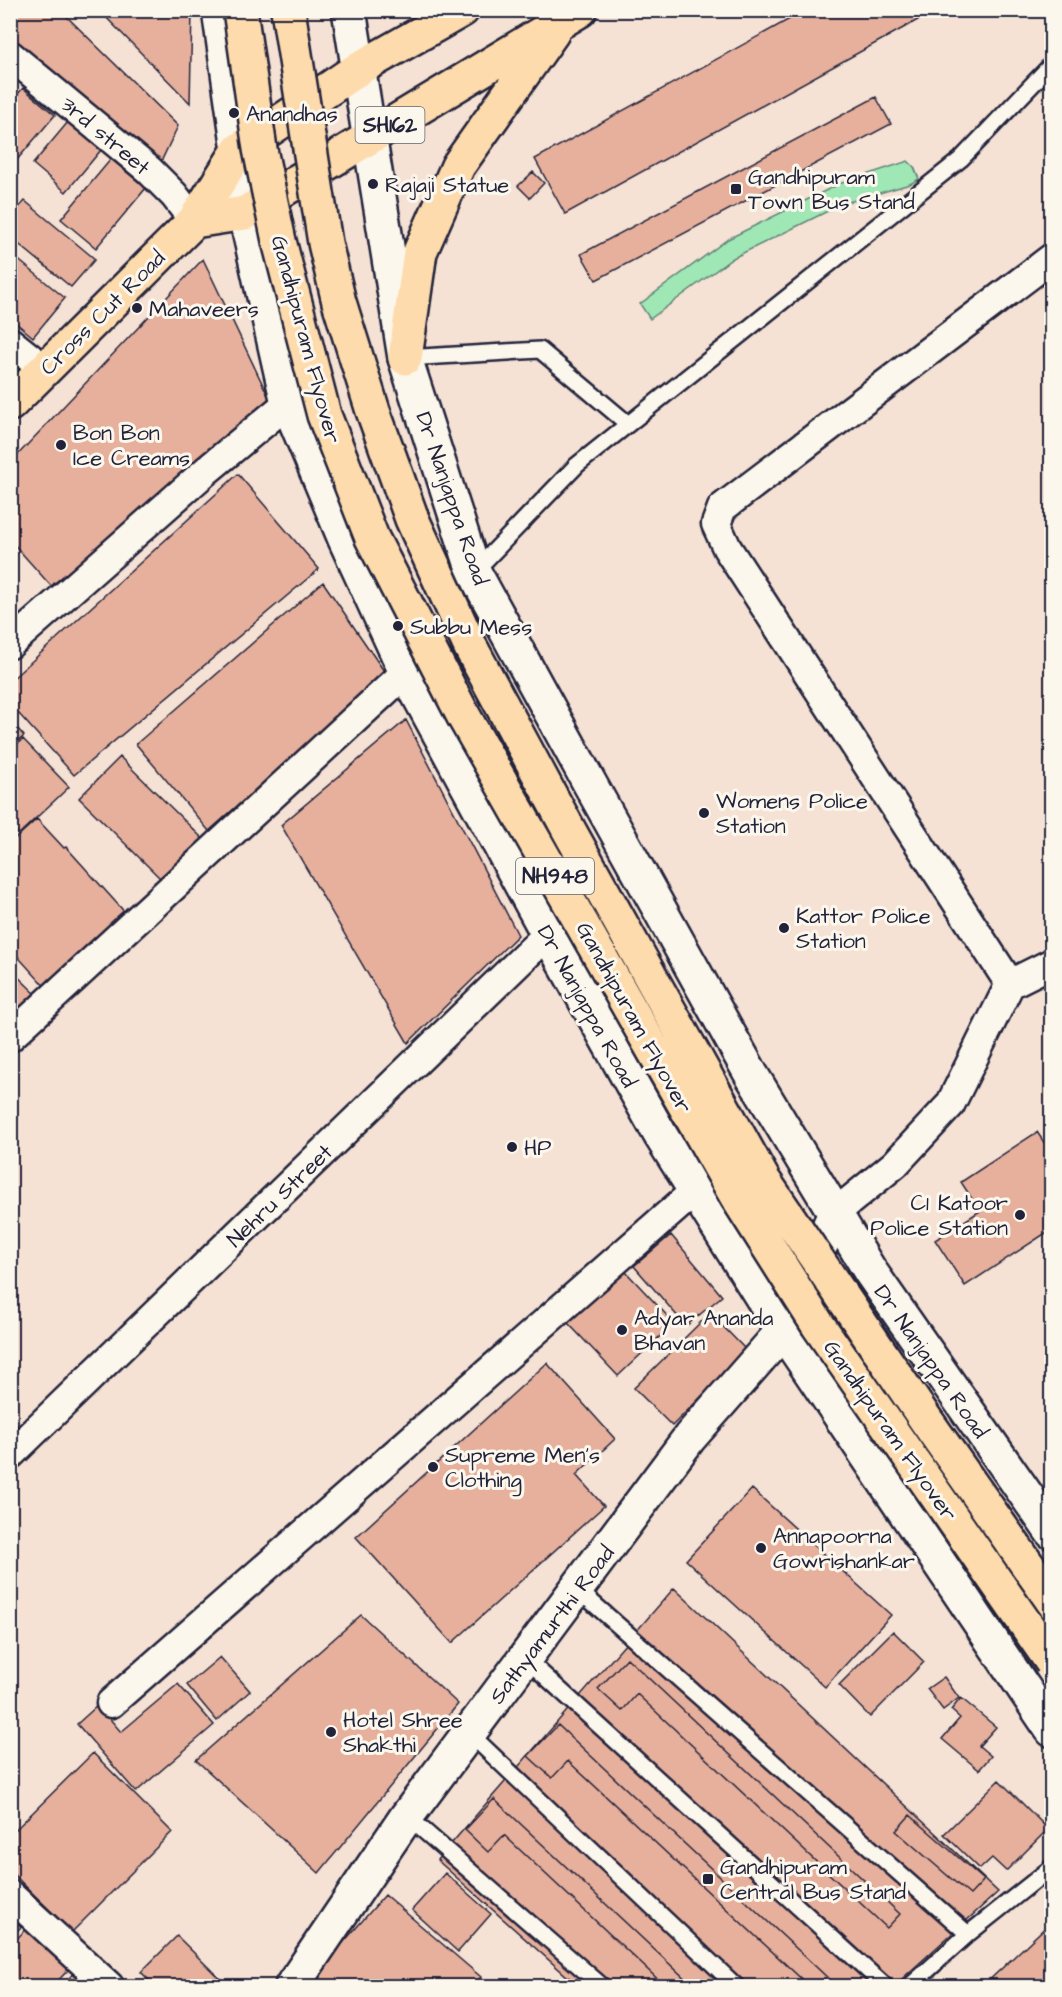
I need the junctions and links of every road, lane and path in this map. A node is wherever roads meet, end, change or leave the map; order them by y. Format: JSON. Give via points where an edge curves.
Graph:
{"nodes":[{"id":1,"x":219,"y":10,"type":"edge"},
{"id":2,"x":240,"y":10,"type":"edge"},
{"id":3,"x":288,"y":10,"type":"edge"},
{"id":4,"x":348,"y":10,"type":"edge"},
{"id":5,"x":462,"y":10,"type":"edge"},
{"id":6,"x":569,"y":16,"type":"edge"},
{"id":7,"x":10,"y":55,"type":"edge"},
{"id":8,"x":1052,"y":64,"type":"edge"},
{"id":9,"x":358,"y":69,"type":"junction"},
{"id":10,"x":369,"y":138,"type":"junction"},
{"id":11,"x":239,"y":150,"type":"junction"},
{"id":12,"x":245,"y":213,"type":"junction"},
{"id":13,"x":194,"y":221,"type":"junction"},
{"id":14,"x":1052,"y":258,"type":"edge"},
{"id":15,"x":10,"y":342,"type":"edge"},
{"id":16,"x":405,"y":358,"type":"junction"},
{"id":17,"x":45,"y":370,"type":"junction"},
{"id":18,"x":288,"y":403,"type":"junction"},
{"id":19,"x":10,"y":404,"type":"edge"},
{"id":20,"x":628,"y":424,"type":"junction"},
{"id":21,"x":474,"y":572,"type":"junction"},
{"id":22,"x":10,"y":644,"type":"edge"},
{"id":23,"x":405,"y":672,"type":"junction"},
{"id":24,"x":548,"y":934,"type":"junction"},
{"id":25,"x":1052,"y":963,"type":"edge"},
{"id":26,"x":1010,"y":984,"type":"junction"},
{"id":27,"x":10,"y":1037,"type":"edge"},
{"id":28,"x":695,"y":1191,"type":"junction"},
{"id":29,"x":835,"y":1213,"type":"junction"},
{"id":30,"x":783,"y":1331,"type":"junction"},
{"id":31,"x":10,"y":1455,"type":"edge"},
{"id":32,"x":1052,"y":1532,"type":"edge"},
{"id":33,"x":577,"y":1589,"type":"junction"},
{"id":34,"x":1052,"y":1600,"type":"edge"},
{"id":35,"x":525,"y":1658,"type":"junction"},
{"id":36,"x":1052,"y":1662,"type":"edge"},
{"id":37,"x":111,"y":1702,"type":"dead end"},
{"id":38,"x":1052,"y":1730,"type":"edge"},
{"id":39,"x":469,"y":1733,"type":"junction"},
{"id":40,"x":407,"y":1816,"type":"junction"},
{"id":41,"x":1052,"y":1867,"type":"edge"},
{"id":42,"x":10,"y":1895,"type":"edge"},
{"id":43,"x":968,"y":1934,"type":"junction"},
{"id":44,"x":109,"y":1986,"type":"edge"},
{"id":45,"x":292,"y":1986,"type":"edge"},
{"id":46,"x":602,"y":1986,"type":"edge"},
{"id":47,"x":736,"y":1986,"type":"edge"},
{"id":48,"x":885,"y":1986,"type":"edge"},
{"id":49,"x":910,"y":1986,"type":"edge"}],
"edges":[{"from":1,"to":11,"type":"street","name":"Dr Nanjappa Road"},
{"from":2,"to":36,"type":"main road","name":"Gandhipuram Flyover","number":"NH948","bridge":true,"via":[[260,149],[279,241],[324,415],[372,538],[463,715],[737,1197],[818,1324]]},
{"from":3,"to":34,"type":"main road","name":"Gandhipuram Flyover","number":"NH948","bridge":true,"via":[[325,243],[339,302],[412,519],[471,648],[764,1181]]},
{"from":4,"to":9,"type":"street","name":"Dr Nanjappa Road"},
{"from":5,"to":9,"type":"main road","number":"SH162"},
{"from":6,"to":10,"type":"main road","number":"SH162"},
{"from":6,"to":16,"type":"main road","via":[[458,166],[420,252]]},
{"from":7,"to":13,"type":"street","name":"3rd street","via":[[149,170]]},
{"from":8,"to":20,"type":"lane","via":[[961,159]]},
{"from":9,"to":10,"type":"street","name":"Dr Nanjappa Road"},
{"from":9,"to":11,"type":"main road","number":"SH162"},
{"from":10,"to":12,"type":"main road","number":"SH162"},
{"from":10,"to":16,"type":"street","name":"Dr Nanjappa Road"},
{"from":11,"to":12,"type":"street","name":"Dr Nanjappa Road"},
{"from":11,"to":13,"type":"main road","number":"SH162"},
{"from":12,"to":13,"type":"main road","number":"SH162"},
{"from":12,"to":18,"type":"street","name":"Dr Nanjappa Road"},
{"from":13,"to":17,"type":"main road","name":"Cross Cut Road","number":"SH162"},
{"from":14,"to":26,"type":"street","via":[[722,508],[716,524],[734,558]]},
{"from":15,"to":17,"type":"street"},
{"from":16,"to":20,"type":"lane","via":[[540,350]]},
{"from":16,"to":21,"type":"street","name":"Dr Nanjappa Road"},
{"from":17,"to":19,"type":"main road","name":"Cross Cut Road","number":"SH162"},
{"from":18,"to":22,"type":"street"},
{"from":18,"to":23,"type":"street","name":"Dr Nanjappa Road"},
{"from":20,"to":21,"type":"lane","via":[[577,465]]},
{"from":21,"to":29,"type":"street","name":"Dr Nanjappa Road","via":[[751,1074]]},
{"from":23,"to":24,"type":"street","name":"Dr Nanjappa Road"},
{"from":23,"to":27,"type":"street"},
{"from":24,"to":28,"type":"street","name":"Dr Nanjappa Road"},
{"from":24,"to":31,"type":"street","name":"Nehru Street"},
{"from":25,"to":26,"type":"street"},
{"from":26,"to":29,"type":"street","via":[[950,1105],[895,1164]]},
{"from":28,"to":30,"type":"street","name":"Dr Nanjappa Road"},
{"from":28,"to":37,"type":"street"},
{"from":29,"to":30,"type":"street","name":"Sathyamurthi Road"},
{"from":29,"to":32,"type":"street","name":"Dr Nanjappa Road","via":[[870,1271]]},
{"from":30,"to":33,"type":"street","name":"Sathyamurthi Road","via":[[690,1437]]},
{"from":30,"to":38,"type":"street","name":"Dr Nanjappa Road"},
{"from":33,"to":35,"type":"street","name":"Sathyamurthi Road"},
{"from":33,"to":43,"type":"lane"},
{"from":35,"to":39,"type":"street","name":"Sathyamurthi Road"},
{"from":35,"to":48,"type":"lane"},
{"from":39,"to":40,"type":"street","name":"Sathyamurthi Road"},
{"from":39,"to":47,"type":"lane"},
{"from":40,"to":45,"type":"street","name":"Sathyamurthi Road"},
{"from":40,"to":46,"type":"lane"},
{"from":41,"to":43,"type":"lane"},
{"from":42,"to":44,"type":"street"},
{"from":43,"to":49,"type":"lane"}]}
